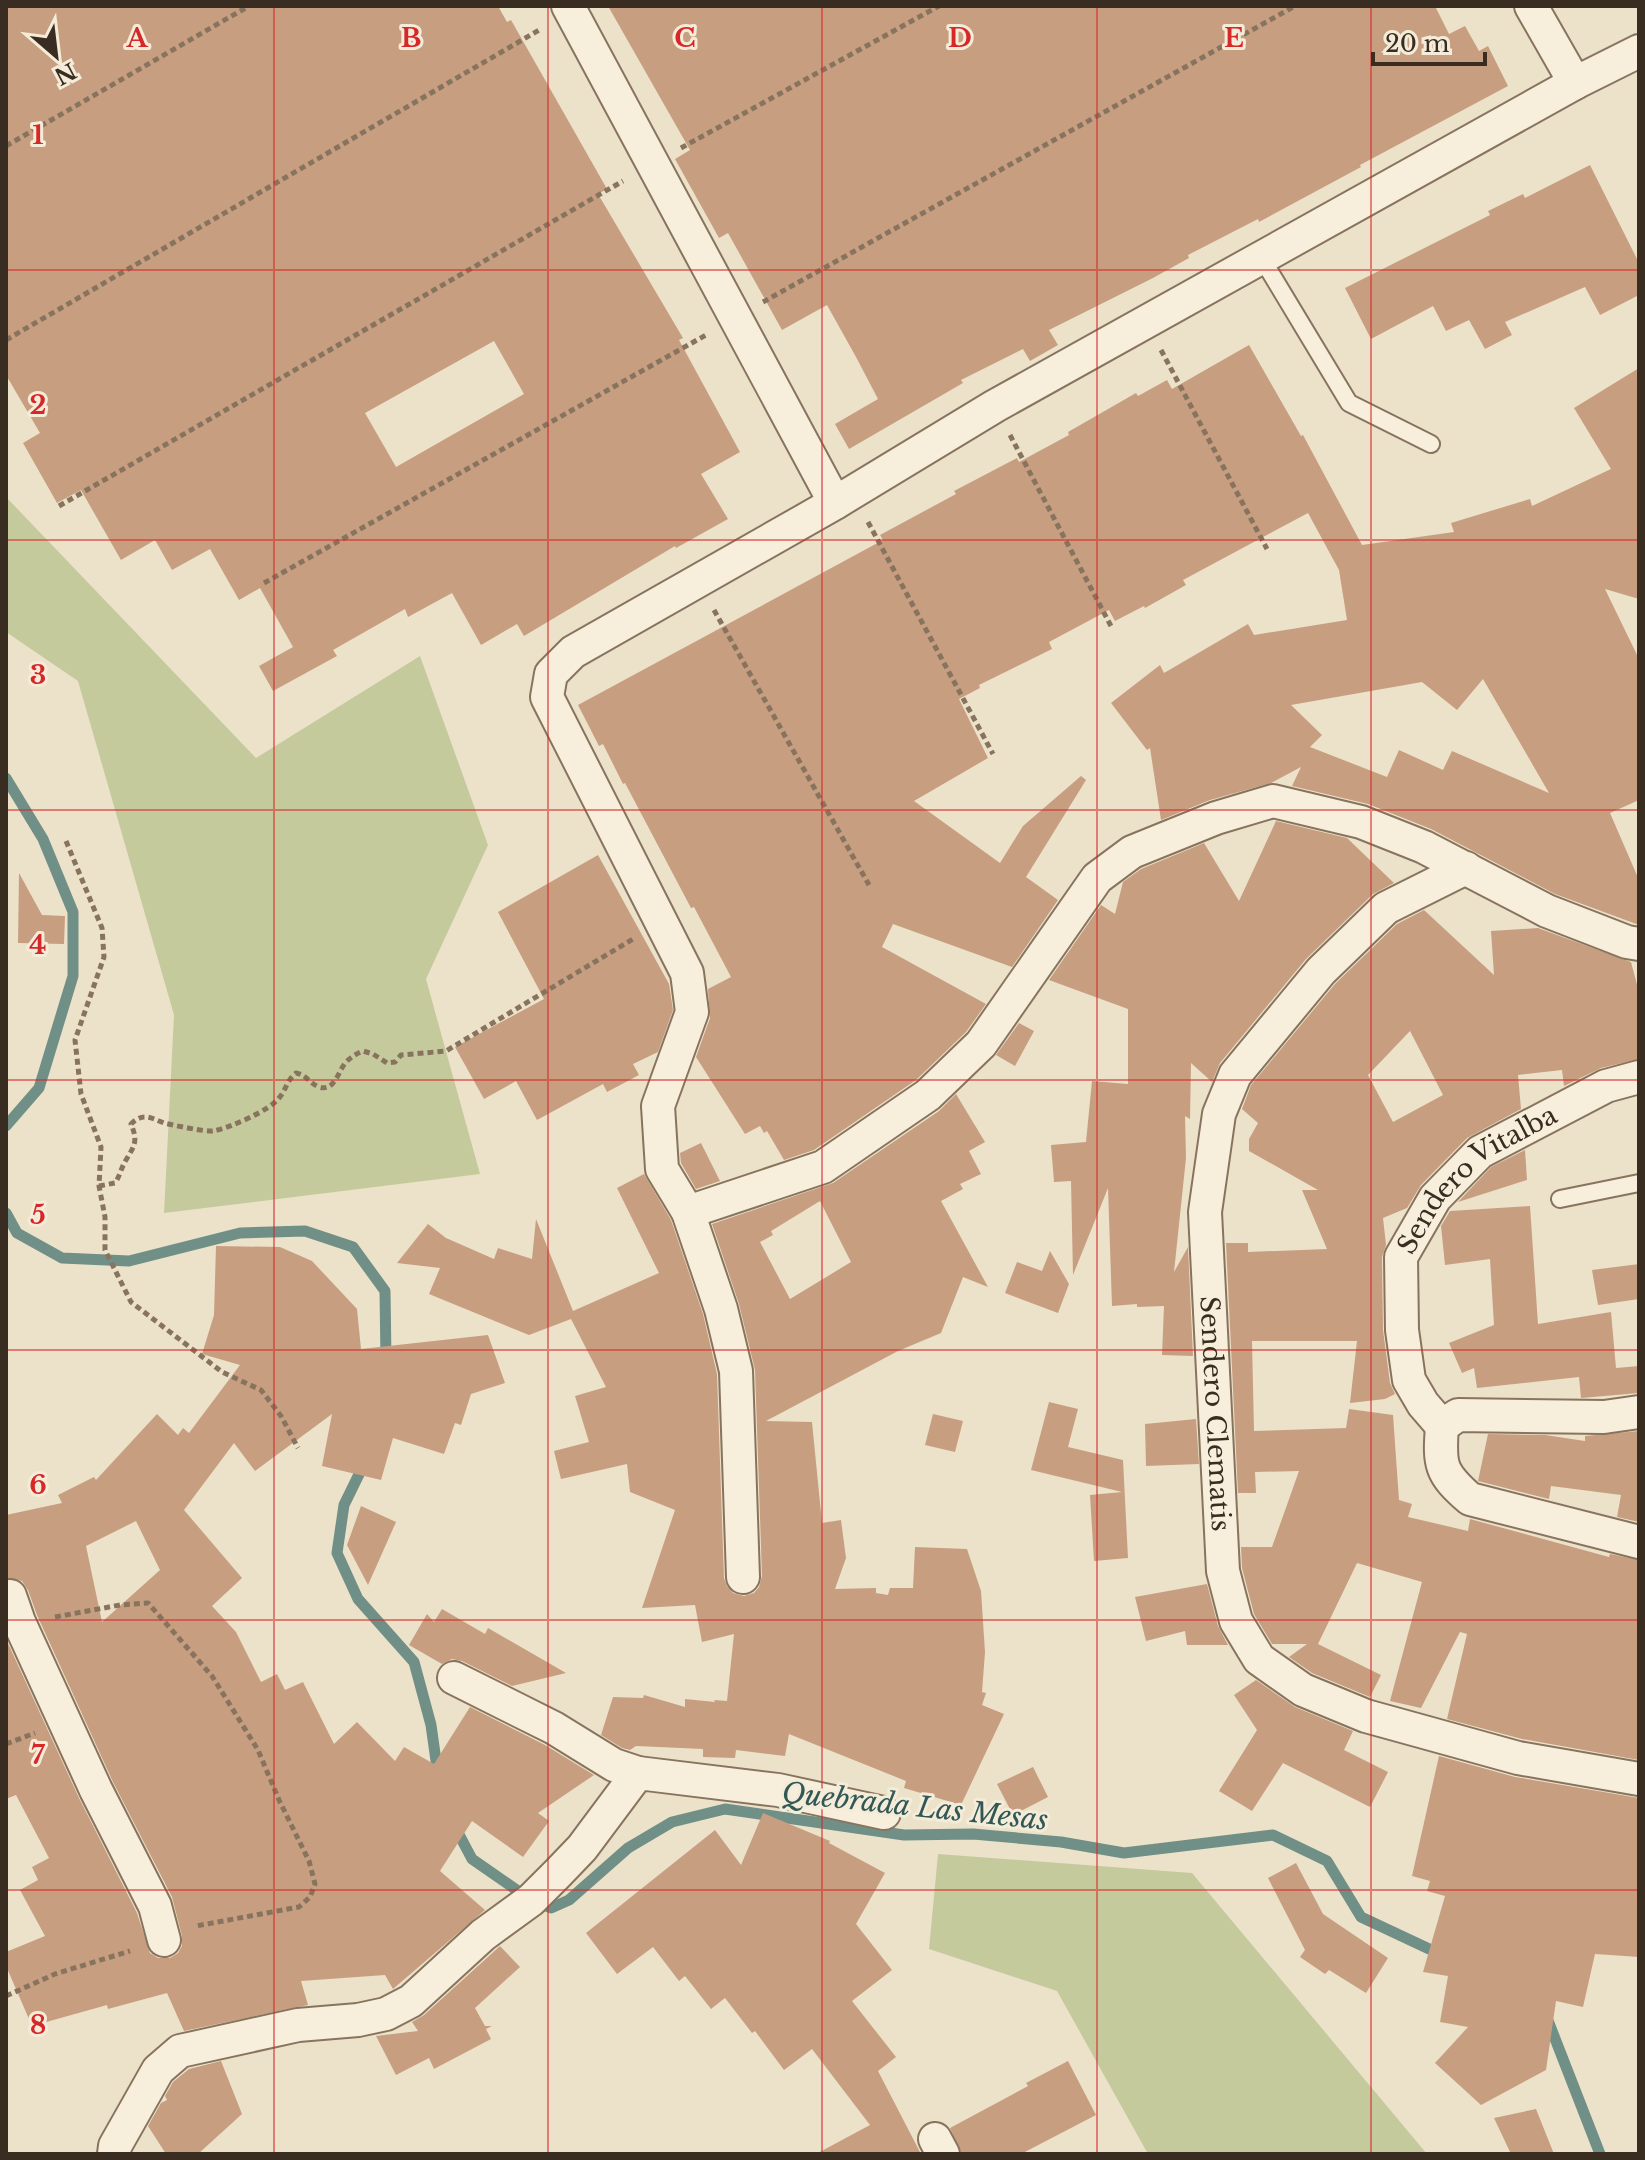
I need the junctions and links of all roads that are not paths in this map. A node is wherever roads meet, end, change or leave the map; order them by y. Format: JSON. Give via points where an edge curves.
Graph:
{"nodes":[{"id":1,"x":1531,"y":6,"type":"edge"},
{"id":2,"x":569,"y":9,"type":"edge"},
{"id":3,"x":1639,"y":51,"type":"edge"},
{"id":4,"x":1575,"y":83,"type":"junction"},
{"id":5,"x":1261,"y":257,"type":"junction"},
{"id":6,"x":1431,"y":444,"type":"dead end"},
{"id":7,"x":844,"y":498,"type":"junction"},
{"id":8,"x":1466,"y":868,"type":"junction"},
{"id":9,"x":1639,"y":944,"type":"edge"},
{"id":10,"x":1639,"y":1077,"type":"edge"},
{"id":11,"x":1639,"y":1183,"type":"edge"},
{"id":12,"x":1560,"y":1199,"type":"dead end"},
{"id":13,"x":688,"y":1212,"type":"junction"},
{"id":14,"x":1639,"y":1412,"type":"edge"},
{"id":15,"x":1442,"y":1426,"type":"junction"},
{"id":16,"x":1639,"y":1542,"type":"edge"},
{"id":17,"x":743,"y":1577,"type":"dead end"},
{"id":18,"x":14,"y":1609,"type":"road end"},
{"id":19,"x":454,"y":1678,"type":"dead end"},
{"id":20,"x":638,"y":1773,"type":"junction"},
{"id":21,"x":1639,"y":1779,"type":"edge"},
{"id":22,"x":884,"y":1813,"type":"dead end"},
{"id":23,"x":164,"y":1940,"type":"road end"},
{"id":24,"x":106,"y":2151,"type":"edge"}],
"edges":[{"from":1,"to":4,"type":"street"},
{"from":2,"to":7,"type":"street","via":[[736,318]]},
{"from":3,"to":4,"type":"street"},
{"from":4,"to":5,"type":"street"},
{"from":5,"to":6,"type":"lane","via":[[1349,403]]},
{"from":5,"to":7,"type":"street","via":[[995,406]]},
{"from":7,"to":13,"type":"street","via":[[573,652],[551,674],[547,697],[687,973],[692,1012],[658,1106],[662,1169]]},
{"from":8,"to":9,"type":"street","via":[[1547,911]]},
{"from":8,"to":13,"type":"street","via":[[1361,822],[1273,801],[1132,852],[1097,878],[981,1044],[928,1095],[823,1167]]},
{"from":8,"to":21,"type":"street","name":"Sendero Clematis","via":[[1386,908],[1321,971],[1235,1075],[1219,1114],[1205,1212],[1223,1571],[1236,1621],[1259,1659],[1303,1690],[1366,1716],[1518,1758]]},
{"from":10,"to":15,"type":"street","name":"Sendero Vitalba","via":[[1606,1086],[1480,1152],[1435,1198],[1401,1257],[1409,1380]]},
{"from":11,"to":12,"type":"lane"},
{"from":13,"to":17,"type":"street","via":[[736,1371]]},
{"from":14,"to":15,"type":"street","via":[[1604,1417],[1458,1415]]},
{"from":15,"to":16,"type":"street","via":[[1440,1456],[1449,1481],[1470,1499]]},
{"from":18,"to":23,"type":"street","via":[[155,1906]]},
{"from":19,"to":20,"type":"street"},
{"from":20,"to":22,"type":"street","via":[[778,1790]]},
{"from":20,"to":24,"type":"street","via":[[558,1873],[411,2001],[386,2014],[298,2025],[180,2051],[158,2070]]}]}
